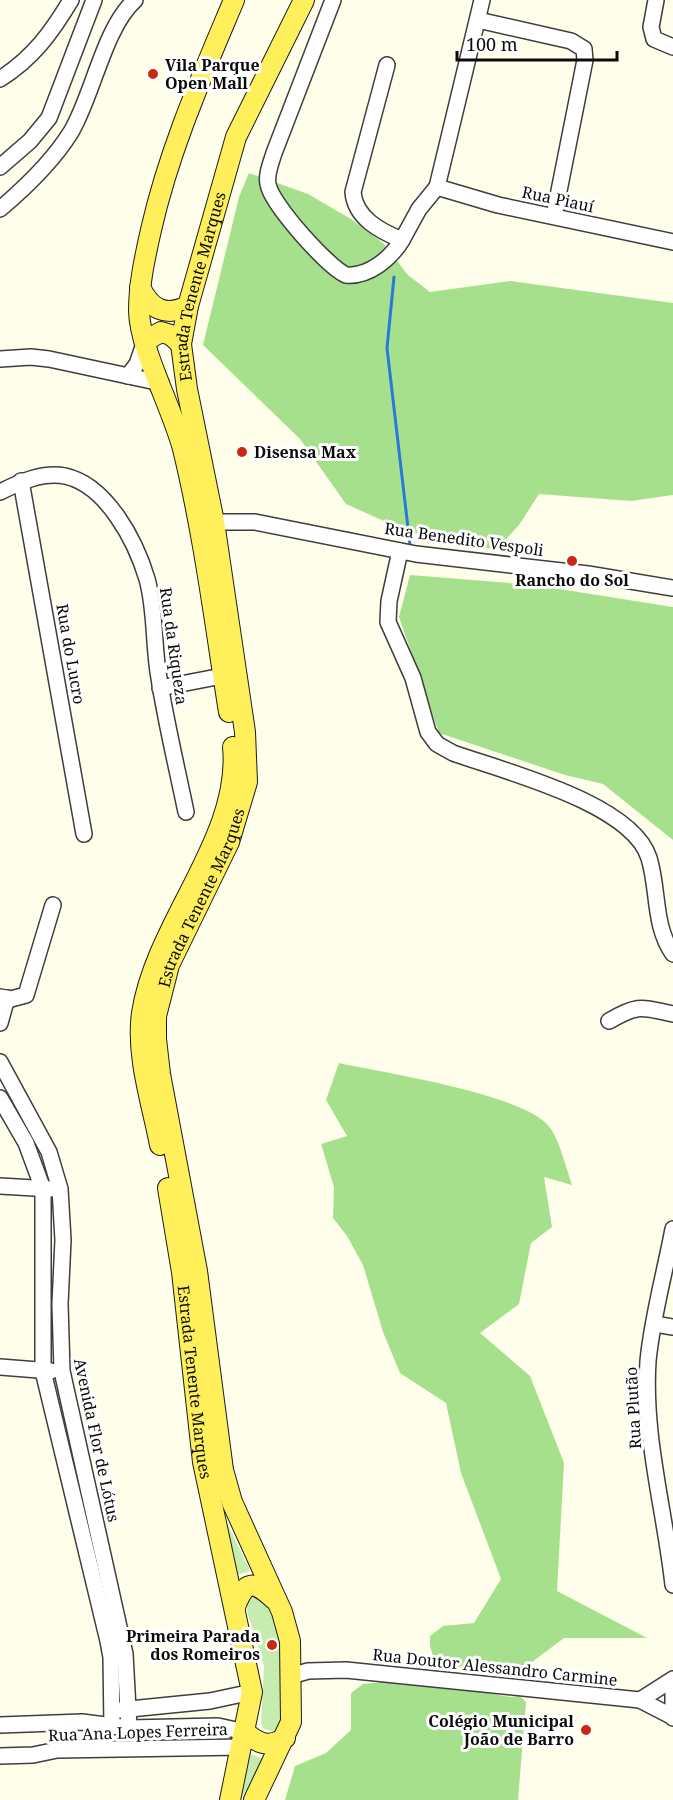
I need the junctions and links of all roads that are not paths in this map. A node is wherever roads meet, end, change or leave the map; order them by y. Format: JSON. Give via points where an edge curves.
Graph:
{"nodes":[{"id":1,"x":71,"y":0,"type":"edge"},
{"id":2,"x":93,"y":0,"type":"edge"},
{"id":3,"x":135,"y":0,"type":"edge"},
{"id":4,"x":234,"y":0,"type":"edge"},
{"id":5,"x":304,"y":0,"type":"edge"},
{"id":6,"x":333,"y":0,"type":"edge"},
{"id":7,"x":482,"y":0,"type":"edge"},
{"id":8,"x":656,"y":0,"type":"edge"},
{"id":9,"x":478,"y":20,"type":"junction"},
{"id":10,"x":673,"y":46,"type":"edge"},
{"id":11,"x":387,"y":65,"type":"dead end"},
{"id":12,"x":0,"y":79,"type":"edge"},
{"id":13,"x":0,"y":167,"type":"edge"},
{"id":14,"x":437,"y":187,"type":"junction"},
{"id":15,"x":0,"y":209,"type":"edge"},
{"id":16,"x":554,"y":216,"type":"junction"},
{"id":17,"x":402,"y":240,"type":"junction"},
{"id":18,"x":673,"y":242,"type":"edge"},
{"id":19,"x":140,"y":286,"type":"junction"},
{"id":20,"x":188,"y":306,"type":"junction"},
{"id":21,"x":145,"y":341,"type":"junction"},
{"id":22,"x":181,"y":344,"type":"junction"},
{"id":23,"x":0,"y":359,"type":"edge"},
{"id":24,"x":184,"y":369,"type":"junction"},
{"id":25,"x":128,"y":376,"type":"junction"},
{"id":26,"x":161,"y":383,"type":"junction"},
{"id":27,"x":21,"y":481,"type":"junction"},
{"id":28,"x":0,"y":492,"type":"edge"},
{"id":29,"x":214,"y":522,"type":"junction"},
{"id":30,"x":400,"y":551,"type":"junction"},
{"id":31,"x":673,"y":588,"type":"edge"},
{"id":32,"x":222,"y":676,"type":"junction"},
{"id":33,"x":160,"y":688,"type":"junction"},
{"id":34,"x":186,"y":812,"type":"dead end"},
{"id":35,"x":84,"y":834,"type":"dead end"},
{"id":36,"x":53,"y":905,"type":"dead end"},
{"id":37,"x":673,"y":954,"type":"edge"},
{"id":38,"x":3,"y":998,"type":"edge"},
{"id":39,"x":673,"y":1014,"type":"edge"},
{"id":40,"x":609,"y":1021,"type":"dead end"},
{"id":41,"x":0,"y":1023,"type":"edge"},
{"id":42,"x":0,"y":1062,"type":"edge"},
{"id":43,"x":0,"y":1098,"type":"edge"},
{"id":44,"x":0,"y":1186,"type":"edge"},
{"id":45,"x":43,"y":1189,"type":"junction"},
{"id":46,"x":60,"y":1189,"type":"junction"},
{"id":47,"x":673,"y":1229,"type":"edge"},
{"id":48,"x":655,"y":1324,"type":"junction"},
{"id":49,"x":673,"y":1327,"type":"edge"},
{"id":50,"x":0,"y":1367,"type":"edge"},
{"id":51,"x":43,"y":1371,"type":"junction"},
{"id":52,"x":62,"y":1371,"type":"junction"},
{"id":53,"x":672,"y":1563,"type":"edge"},
{"id":54,"x":673,"y":1585,"type":"edge"},
{"id":55,"x":274,"y":1599,"type":"junction"},
{"id":56,"x":235,"y":1607,"type":"junction"},
{"id":57,"x":291,"y":1651,"type":"junction"},
{"id":58,"x":346,"y":1670,"type":"junction"},
{"id":59,"x":291,"y":1677,"type":"junction"},
{"id":60,"x":673,"y":1679,"type":"edge"},
{"id":61,"x":673,"y":1685,"type":"edge"},
{"id":62,"x":252,"y":1692,"type":"junction"},
{"id":63,"x":231,"y":1697,"type":"junction"},
{"id":64,"x":640,"y":1700,"type":"junction"},
{"id":65,"x":128,"y":1708,"type":"junction"},
{"id":66,"x":673,"y":1717,"type":"edge"},
{"id":67,"x":112,"y":1720,"type":"junction"},
{"id":68,"x":0,"y":1725,"type":"edge"},
{"id":69,"x":129,"y":1728,"type":"junction"},
{"id":70,"x":239,"y":1735,"type":"junction"},
{"id":71,"x":285,"y":1738,"type":"junction"},
{"id":72,"x":0,"y":1756,"type":"edge"},
{"id":73,"x":230,"y":1800,"type":"edge"},
{"id":74,"x":254,"y":1800,"type":"edge"}],
"edges":[{"from":1,"to":12,"type":"street","via":[[44,43]]},
{"from":2,"to":13,"type":"street","via":[[49,118]]},
{"from":3,"to":15,"type":"street","via":[[116,27],[71,131],[40,170]]},
{"from":4,"to":19,"type":"main road","name":"Estrada Tenente Marques","via":[[173,149],[160,189]]},
{"from":5,"to":20,"type":"main road","name":"Estrada Tenente Marques","via":[[236,137]]},
{"from":6,"to":17,"type":"street","via":[[274,153],[267,175],[269,190],[299,232],[346,275],[369,271],[395,251]]},
{"from":7,"to":9,"type":"street"},
{"from":8,"to":10,"type":"street","via":[[651,27],[654,39]]},
{"from":9,"to":14,"type":"street"},
{"from":9,"to":16,"type":"street","via":[[571,41],[581,45],[585,54]]},
{"from":11,"to":17,"type":"street","via":[[353,192],[363,217]]},
{"from":14,"to":16,"type":"street","name":"Rua Piauí"},
{"from":14,"to":17,"type":"street"},
{"from":16,"to":18,"type":"street","name":"Rua Piauí"},
{"from":19,"to":20,"type":"main road","via":[[151,306],[159,310]]},
{"from":19,"to":21,"type":"main road","name":"Estrada Tenente Marques","via":[[139,314]]},
{"from":20,"to":22,"type":"main road","name":"Estrada Tenente Marques"},
{"from":21,"to":22,"type":"main road","via":[[161,332]]},
{"from":21,"to":25,"type":"street"},
{"from":21,"to":26,"type":"main road","name":"Estrada Tenente Marques"},
{"from":22,"to":24,"type":"main road","name":"Estrada Tenente Marques"},
{"from":23,"to":25,"type":"street","via":[[49,359]]},
{"from":24,"to":26,"type":"main road"},
{"from":24,"to":29,"type":"main road","name":"Estrada Tenente Marques"},
{"from":25,"to":26,"type":"street"},
{"from":26,"to":32,"type":"main road","name":"Estrada Tenente Marques","via":[[174,416],[200,523]]},
{"from":27,"to":28,"type":"street","name":"Rua da Riqueza"},
{"from":27,"to":33,"type":"street","name":"Rua da Riqueza","via":[[54,475],[67,477],[88,486],[118,520],[135,548],[147,580]]},
{"from":27,"to":35,"type":"street","name":"Rua do Lucro"},
{"from":29,"to":30,"type":"street","name":"Rua Benedito Vespoli","via":[[255,522]]},
{"from":29,"to":55,"type":"main road","name":"Estrada Tenente Marques","via":[[245,732],[247,782],[229,842],[169,965],[156,1016],[156,1039],[197,1271],[223,1470],[232,1502]]},
{"from":30,"to":31,"type":"street","name":"Rua Benedito Vespoli"},
{"from":30,"to":37,"type":"street","via":[[388,622],[413,678],[432,738],[453,753],[581,799],[622,824],[640,841],[649,857],[659,927]]},
{"from":32,"to":33,"type":"street"},
{"from":32,"to":56,"type":"main road","name":"Estrada Tenente Marques","via":[[234,753],[230,795],[216,837],[155,961],[142,1015],[141,1040],[182,1272],[203,1462]]},
{"from":33,"to":34,"type":"street","name":"Rua da Riqueza"},
{"from":36,"to":38,"type":"street","via":[[26,995]]},
{"from":38,"to":41,"type":"street"},
{"from":39,"to":40,"type":"street","via":[[639,1007]]},
{"from":42,"to":46,"type":"street","name":"Avenida Flor de Lótus","via":[[48,1152]]},
{"from":43,"to":45,"type":"street","name":"Avenida Flor de Lótus","via":[[26,1143]]},
{"from":44,"to":45,"type":"street"},
{"from":45,"to":46,"type":"street"},
{"from":45,"to":51,"type":"street","name":"Avenida Flor de Lótus"},
{"from":46,"to":52,"type":"street","name":"Avenida Flor de Lótus"},
{"from":47,"to":48,"type":"street","name":"Rua Plutão"},
{"from":48,"to":49,"type":"street"},
{"from":48,"to":53,"type":"street","name":"Rua Plutão","via":[[648,1360],[648,1390],[658,1497]]},
{"from":50,"to":51,"type":"street"},
{"from":51,"to":52,"type":"street"},
{"from":51,"to":67,"type":"street","name":"Avenida Flor de Lótus","via":[[108,1641]]},
{"from":52,"to":65,"type":"street","name":"Avenida Flor de Lótus","via":[[121,1634]]},
{"from":53,"to":54,"type":"street","name":"Rua Plutão"},
{"from":55,"to":56,"type":"main road","via":[[256,1585],[248,1585]]},
{"from":55,"to":57,"type":"main road","name":"Estrada Tenente Marques","via":[[286,1626]]},
{"from":56,"to":62,"type":"main road","name":"Estrada Tenente Marques"},
{"from":57,"to":58,"type":"street","name":"Rua Doutor Alessandro Carmine","via":[[302,1660]]},
{"from":57,"to":59,"type":"main road","name":"Estrada Tenente Marques"},
{"from":58,"to":59,"type":"street","name":"Rua Doutor Alessandro Carmine","via":[[308,1671]]},
{"from":58,"to":64,"type":"street","name":"Rua Doutor Alessandro Carmine"},
{"from":59,"to":71,"type":"main road","name":"Estrada Tenente Marques","via":[[291,1722]]},
{"from":60,"to":64,"type":"street"},
{"from":61,"to":66,"type":"street"},
{"from":62,"to":63,"type":"street"},
{"from":62,"to":70,"type":"main road","name":"Estrada Tenente Marques"},
{"from":63,"to":65,"type":"street"},
{"from":63,"to":70,"type":"street","via":[[224,1710],[225,1721]]},
{"from":64,"to":66,"type":"street","name":"Rua Doutor Alessandro Carmine"},
{"from":65,"to":67,"type":"street"},
{"from":65,"to":69,"type":"street","name":"Avenida Flor de Lótus"},
{"from":67,"to":68,"type":"street"},
{"from":67,"to":69,"type":"street"},
{"from":69,"to":70,"type":"street"},
{"from":70,"to":71,"type":"main road","via":[[268,1745]]},
{"from":70,"to":72,"type":"street","name":"Rua Ana Lopes Ferreira"},
{"from":70,"to":73,"type":"main road","name":"Estrada Tenente Marques"},
{"from":71,"to":74,"type":"main road","name":"Estrada Tenente Marques"}]}
